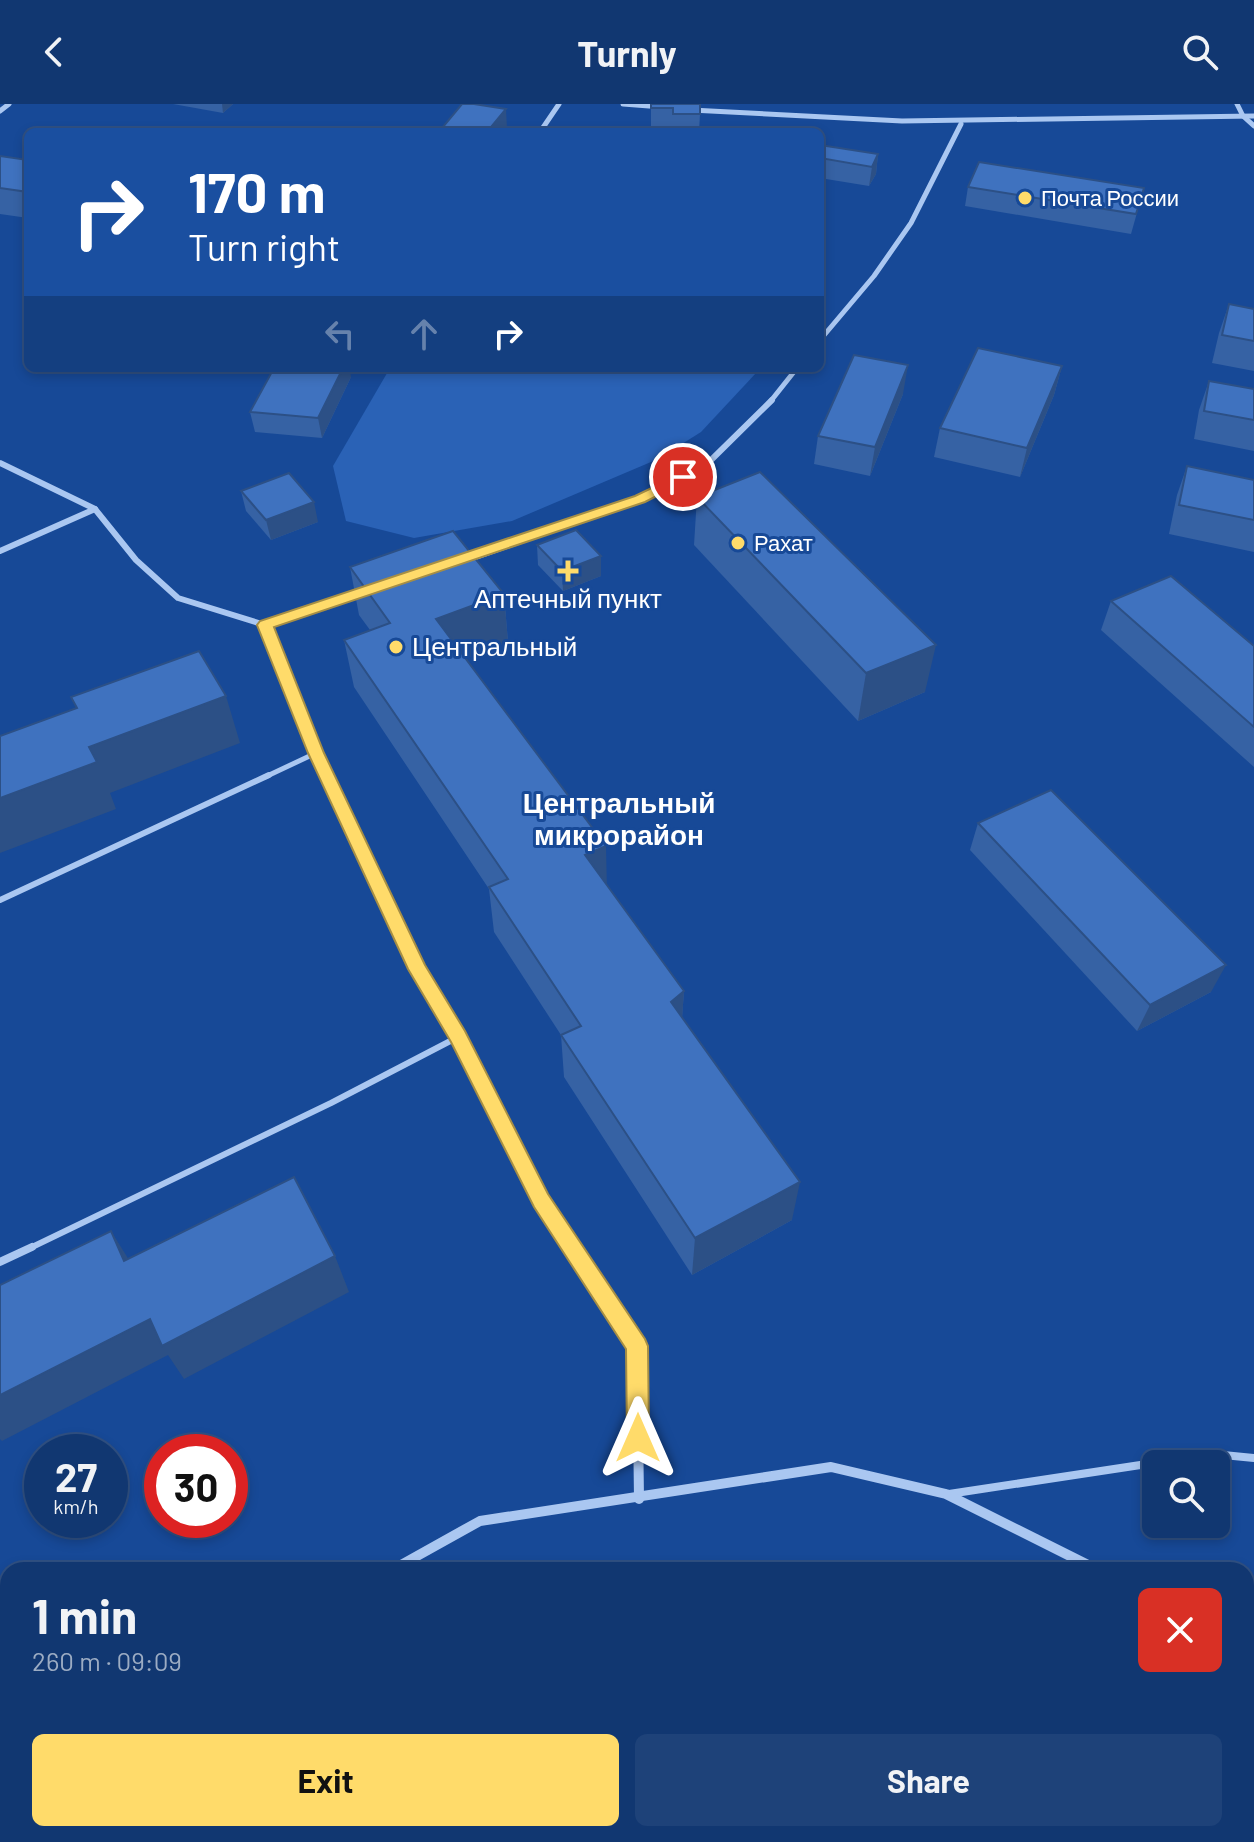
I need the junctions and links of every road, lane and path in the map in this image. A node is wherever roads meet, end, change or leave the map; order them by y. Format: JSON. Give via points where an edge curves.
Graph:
{"nodes":[{"id":1,"x":9,"y":104,"type":"edge"},
{"id":2,"x":559,"y":104,"type":"edge"},
{"id":3,"x":623,"y":104,"type":"edge"},
{"id":4,"x":1237,"y":104,"type":"edge"},
{"id":5,"x":665,"y":108,"type":"edge"},
{"id":6,"x":679,"y":109,"type":"edge"},
{"id":7,"x":0,"y":111,"type":"edge"},
{"id":8,"x":1243,"y":116,"type":"junction"},
{"id":9,"x":1254,"y":116,"type":"edge"},
{"id":10,"x":961,"y":124,"type":"junction"},
{"id":11,"x":1254,"y":126,"type":"edge"},
{"id":12,"x":543,"y":128,"type":"edge"},
{"id":13,"x":824,"y":335,"type":"edge"},
{"id":14,"x":794,"y":372,"type":"edge"},
{"id":15,"x":0,"y":463,"type":"edge"},
{"id":16,"x":95,"y":509,"type":"junction"},
{"id":17,"x":0,"y":551,"type":"edge"},
{"id":18,"x":456,"y":563,"type":"edge"},
{"id":19,"x":375,"y":590,"type":"edge"},
{"id":20,"x":265,"y":625,"type":"junction"},
{"id":21,"x":316,"y":753,"type":"junction"},
{"id":22,"x":0,"y":900,"type":"edge"},
{"id":23,"x":458,"y":1037,"type":"junction"},
{"id":24,"x":0,"y":1262,"type":"edge"},
{"id":25,"x":1254,"y":1458,"type":"edge"},
{"id":26,"x":946,"y":1494,"type":"junction"},
{"id":27,"x":639,"y":1499,"type":"junction"},
{"id":28,"x":406,"y":1562,"type":"edge"},
{"id":29,"x":1082,"y":1562,"type":"edge"}],
"edges":[{"from":1,"to":7,"type":"street"},
{"from":2,"to":12,"type":"street"},
{"from":3,"to":5,"type":"street"},
{"from":4,"to":8,"type":"street"},
{"from":6,"to":10,"type":"street"},
{"from":8,"to":9,"type":"street"},
{"from":8,"to":10,"type":"street"},
{"from":8,"to":11,"type":"street"},
{"from":10,"to":13,"type":"street","via":[[911,223]]},
{"from":14,"to":18,"type":"street","via":[[705,466],[640,499]]},
{"from":15,"to":16,"type":"street"},
{"from":16,"to":17,"type":"street"},
{"from":16,"to":20,"type":"street","via":[[136,560],[178,598]]},
{"from":19,"to":20,"type":"street"},
{"from":20,"to":21,"type":"street"},
{"from":21,"to":22,"type":"lane"},
{"from":21,"to":23,"type":"street","via":[[417,969]]},
{"from":23,"to":24,"type":"lane"},
{"from":23,"to":27,"type":"street","via":[[541,1201],[637,1346]]},
{"from":25,"to":26,"type":"lane","via":[[1213,1454]]},
{"from":26,"to":27,"type":"street","via":[[831,1467]]},
{"from":26,"to":29,"type":"street"},
{"from":27,"to":28,"type":"street","via":[[480,1521]]}]}
